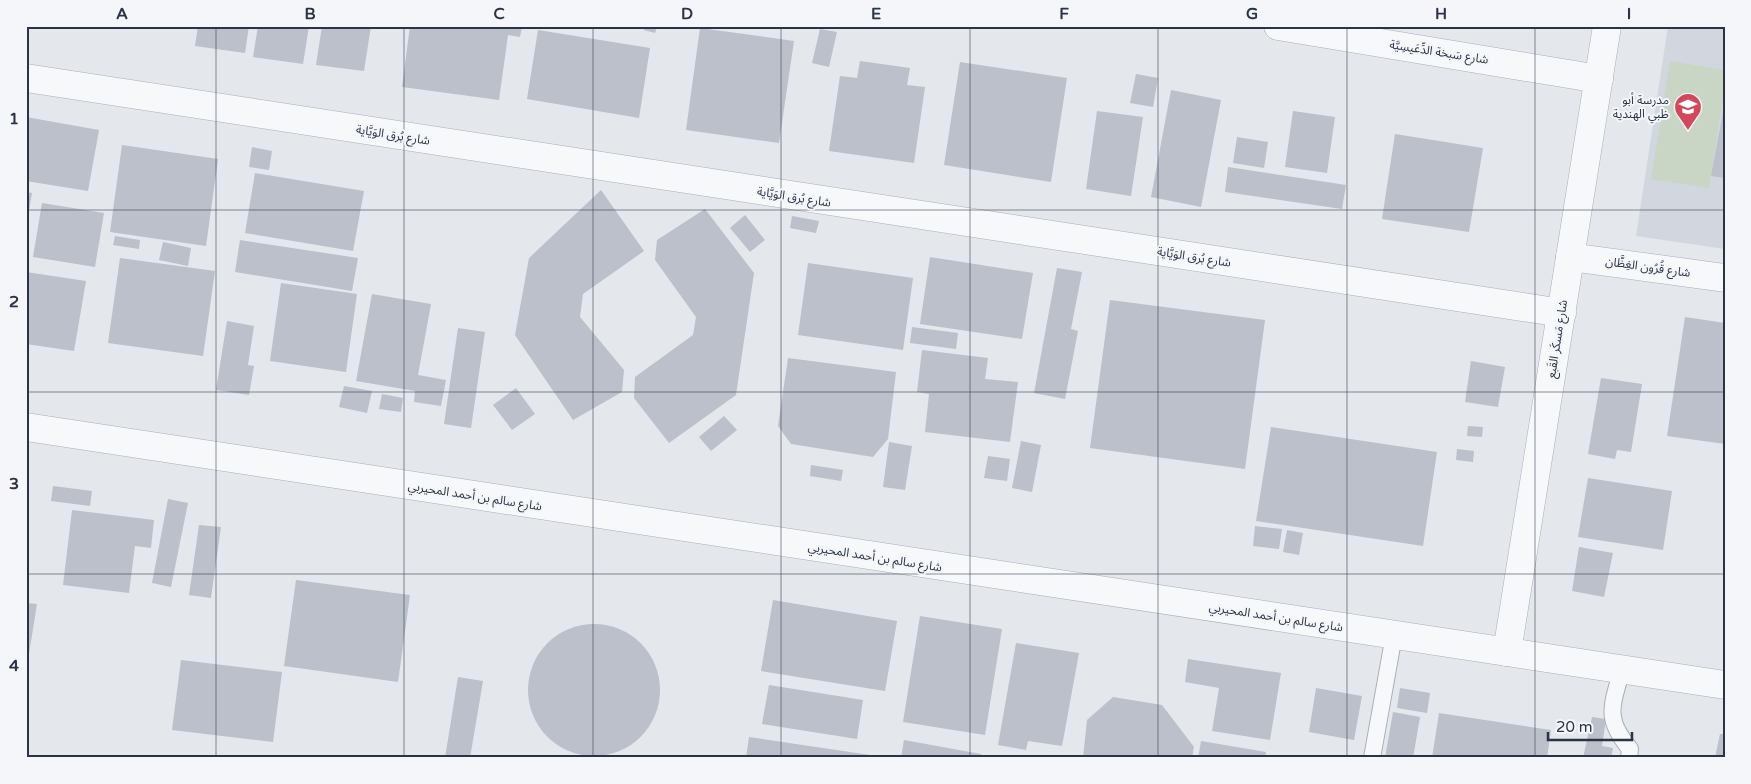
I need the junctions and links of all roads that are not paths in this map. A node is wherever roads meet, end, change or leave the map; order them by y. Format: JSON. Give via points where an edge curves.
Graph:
{"nodes":[{"id":1,"x":1278,"y":26,"type":"edge"},
{"id":2,"x":1607,"y":26,"type":"edge"},
{"id":3,"x":1306,"y":28,"type":"edge"},
{"id":4,"x":26,"y":78,"type":"edge"},
{"id":5,"x":1599,"y":79,"type":"junction"},
{"id":6,"x":1570,"y":257,"type":"junction"},
{"id":7,"x":1725,"y":278,"type":"edge"},
{"id":8,"x":1562,"y":313,"type":"junction"},
{"id":9,"x":26,"y":427,"type":"edge"},
{"id":10,"x":1394,"y":635,"type":"junction"},
{"id":11,"x":1507,"y":652,"type":"junction"},
{"id":12,"x":1622,"y":670,"type":"junction"},
{"id":13,"x":1725,"y":685,"type":"edge"},
{"id":14,"x":1372,"y":758,"type":"edge"},
{"id":15,"x":1629,"y":758,"type":"edge"}],
"edges":[{"from":1,"to":3,"type":"street","name":"شارع سَبخة الدِّعَيسِيَّة"},
{"from":2,"to":5,"type":"street","name":"شارع مَسكَر القَبع"},
{"from":3,"to":5,"type":"street","name":"شارع سَبخة الدِّعَيسِيَّة"},
{"from":4,"to":8,"type":"street","name":"شارع بُرق الوَيَّاية"},
{"from":5,"to":6,"type":"street","name":"شارع مَسكَر القَبع"},
{"from":6,"to":7,"type":"street","name":"شارع قُرُون الغِظَّان"},
{"from":6,"to":8,"type":"street","name":"شارع مَسكَر القَبع"},
{"from":8,"to":11,"type":"street","name":"شارع مَسكَر القَبع"},
{"from":9,"to":10,"type":"street","name":"شارع سالم بن أحمد المحيربي"},
{"from":10,"to":11,"type":"street","name":"شارع سالم بن أحمد المحيربي"},
{"from":10,"to":14,"type":"lane"},
{"from":11,"to":12,"type":"street","name":"شارع سالم بن أحمد المحيربي"},
{"from":12,"to":13,"type":"street","name":"شارع سالم بن أحمد المحيربي"},
{"from":12,"to":15,"type":"lane","via":[[1610,711],[1618,735],[1630,749]]}]}
